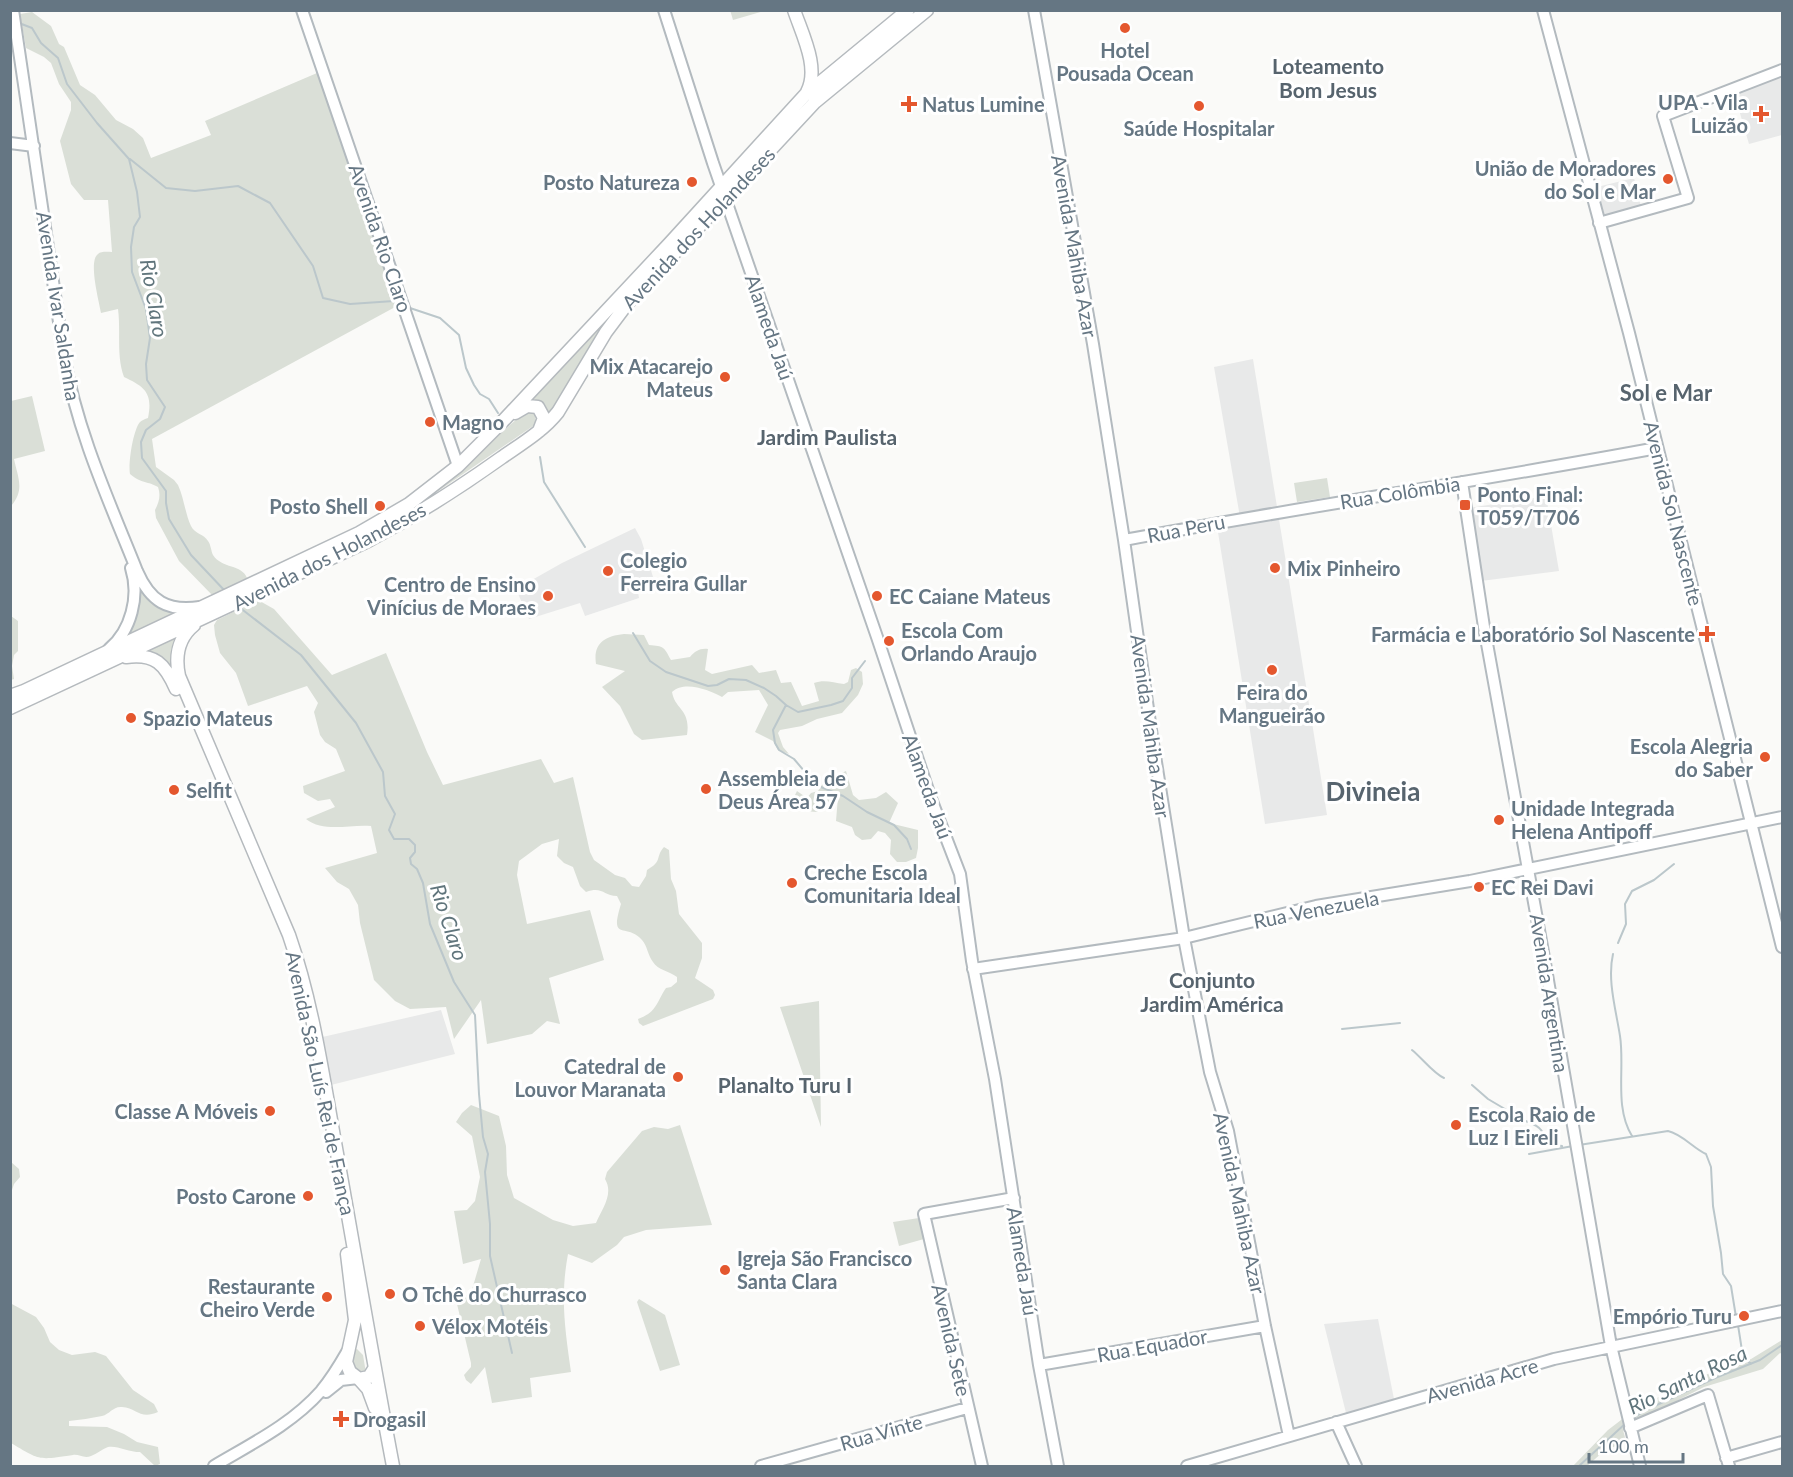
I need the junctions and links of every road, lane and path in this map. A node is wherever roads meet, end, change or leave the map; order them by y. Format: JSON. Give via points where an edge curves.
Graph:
{"nodes":[{"id":1,"x":302,"y":10,"type":"edge"},
{"id":2,"x":664,"y":10,"type":"edge"},
{"id":3,"x":794,"y":10,"type":"edge"},
{"id":4,"x":801,"y":10,"type":"edge"},
{"id":5,"x":908,"y":10,"type":"edge"},
{"id":6,"x":927,"y":10,"type":"edge"},
{"id":7,"x":1034,"y":10,"type":"edge"},
{"id":8,"x":1543,"y":10,"type":"edge"},
{"id":9,"x":13,"y":22,"type":"edge"},
{"id":10,"x":835,"y":70,"type":"junction"},
{"id":11,"x":1782,"y":70,"type":"edge"},
{"id":12,"x":805,"y":95,"type":"junction"},
{"id":13,"x":10,"y":143,"type":"edge"},
{"id":14,"x":32,"y":146,"type":"junction"},
{"id":15,"x":721,"y":185,"type":"junction"},
{"id":16,"x":736,"y":186,"type":"junction"},
{"id":17,"x":726,"y":198,"type":"junction"},
{"id":18,"x":1599,"y":222,"type":"junction"},
{"id":19,"x":503,"y":421,"type":"junction"},
{"id":20,"x":538,"y":432,"type":"junction"},
{"id":21,"x":1658,"y":448,"type":"junction"},
{"id":22,"x":458,"y":466,"type":"junction"},
{"id":23,"x":1462,"y":482,"type":"junction"},
{"id":24,"x":1247,"y":517,"type":"joint"},
{"id":25,"x":1124,"y":540,"type":"junction"},
{"id":26,"x":217,"y":606,"type":"junction"},
{"id":27,"x":99,"y":656,"type":"junction"},
{"id":28,"x":112,"y":661,"type":"junction"},
{"id":29,"x":10,"y":696,"type":"edge"},
{"id":30,"x":10,"y":708,"type":"edge"},
{"id":31,"x":1782,"y":817,"type":"edge"},
{"id":32,"x":1751,"y":824,"type":"junction"},
{"id":33,"x":1529,"y":869,"type":"junction"},
{"id":34,"x":1184,"y":938,"type":"junction"},
{"id":35,"x":1782,"y":947,"type":"edge"},
{"id":36,"x":973,"y":969,"type":"junction"},
{"id":37,"x":1014,"y":1198,"type":"junction"},
{"id":38,"x":1782,"y":1311,"type":"edge"},
{"id":39,"x":1265,"y":1326,"type":"junction"},
{"id":40,"x":1611,"y":1346,"type":"junction"},
{"id":41,"x":370,"y":1349,"type":"junction"},
{"id":42,"x":348,"y":1351,"type":"junction"},
{"id":43,"x":1040,"y":1365,"type":"junction"},
{"id":44,"x":374,"y":1369,"type":"junction"},
{"id":45,"x":358,"y":1379,"type":"junction"},
{"id":46,"x":967,"y":1408,"type":"junction"},
{"id":47,"x":1336,"y":1422,"type":"junction"},
{"id":48,"x":1630,"y":1427,"type":"junction"},
{"id":49,"x":1289,"y":1436,"type":"junction"},
{"id":50,"x":1782,"y":1442,"type":"edge"},
{"id":51,"x":1727,"y":1462,"type":"edge"},
{"id":52,"x":1199,"y":1465,"type":"edge"},
{"id":53,"x":214,"y":1467,"type":"edge"},
{"id":54,"x":221,"y":1467,"type":"edge"},
{"id":55,"x":386,"y":1467,"type":"edge"},
{"id":56,"x":393,"y":1467,"type":"edge"},
{"id":57,"x":761,"y":1467,"type":"edge"},
{"id":58,"x":982,"y":1467,"type":"edge"},
{"id":59,"x":1058,"y":1467,"type":"edge"},
{"id":60,"x":1187,"y":1467,"type":"edge"},
{"id":61,"x":1356,"y":1467,"type":"edge"},
{"id":62,"x":1640,"y":1467,"type":"edge"}],
"edges":[{"from":1,"to":22,"type":"street","name":"Avenida Rio Claro"},
{"from":2,"to":15,"type":"street"},
{"from":3,"to":12,"type":"main road","via":[[812,69]]},
{"from":4,"to":10,"type":"main road","via":[[819,65],[824,70]]},
{"from":5,"to":10,"type":"main road","name":"Avenida dos Holandeses"},
{"from":6,"to":16,"type":"main road","name":"Avenida dos Holandeses","via":[[819,98]]},
{"from":7,"to":25,"type":"street","name":"Avenida Mahiba Azar"},
{"from":8,"to":18,"type":"street","name":"Avenida Sol Nascente"},
{"from":9,"to":14,"type":"street","name":"Avenida Ivar Saldanha"},
{"from":10,"to":12,"type":"main road","name":"Avenida dos Holandeses"},
{"from":11,"to":18,"type":"street","via":[[1663,116],[1688,198]]},
{"from":12,"to":15,"type":"main road","name":"Avenida dos Holandeses"},
{"from":13,"to":14,"type":"street"},
{"from":14,"to":26,"type":"street","name":"Avenida Ivar Saldanha","via":[[69,383],[94,464],[137,572],[159,602],[173,607]]},
{"from":14,"to":27,"type":"street","name":"Avenida Ivar Saldanha","via":[[65,383],[89,465],[134,578],[126,628],[117,642]]},
{"from":15,"to":16,"type":"main road"},
{"from":15,"to":17,"type":"street","name":"Alameda Jaú"},
{"from":15,"to":19,"type":"main road","name":"Avenida dos Holandeses"},
{"from":16,"to":17,"type":"main road","name":"Avenida dos Holandeses"},
{"from":17,"to":20,"type":"main road","name":"Avenida dos Holandeses","via":[[612,322],[558,412]]},
{"from":17,"to":36,"type":"street","name":"Alameda Jaú","via":[[960,874]]},
{"from":18,"to":21,"type":"street","name":"Avenida Sol Nascente"},
{"from":19,"to":20,"type":"main road","via":[[525,406],[536,406],[544,418]]},
{"from":19,"to":22,"type":"main road","name":"Avenida dos Holandeses"},
{"from":20,"to":26,"type":"main road","name":"Avenida dos Holandeses","via":[[401,523],[360,545]]},
{"from":21,"to":23,"type":"street","name":"Rua Colômbia"},
{"from":21,"to":32,"type":"street","name":"Avenida Sol Nascente"},
{"from":22,"to":26,"type":"main road","name":"Avenida dos Holandeses","via":[[421,496],[376,524]]},
{"from":23,"to":24,"type":"street","name":"Rua Colômbia"},
{"from":23,"to":33,"type":"street","name":"Avenida Argentina","via":[[1502,731]]},
{"from":24,"to":25,"type":"street","name":"Rua Peru"},
{"from":25,"to":34,"type":"street","name":"Avenida Mahiba Azar"},
{"from":26,"to":27,"type":"main road","name":"Avenida dos Holandeses"},
{"from":26,"to":28,"type":"main road","name":"Avenida dos Holandeses"},
{"from":26,"to":41,"type":"main road","name":"Avenida São Luís Rei de França","via":[[183,636],[177,659],[179,676],[300,966],[329,1106]]},
{"from":27,"to":29,"type":"main road","name":"Avenida dos Holandeses"},
{"from":28,"to":30,"type":"main road","name":"Avenida dos Holandeses"},
{"from":28,"to":42,"type":"main road","name":"Avenida São Luís Rei de França","via":[[147,657],[168,672],[283,937],[302,1005],[348,1258],[355,1320]]},
{"from":31,"to":32,"type":"street","name":"Rua Venezuela"},
{"from":32,"to":33,"type":"street","name":"Rua Venezuela"},
{"from":32,"to":35,"type":"street","name":"Avenida Sol Nascente"},
{"from":33,"to":34,"type":"street","name":"Rua Venezuela","via":[[1316,906]]},
{"from":33,"to":40,"type":"street","name":"Avenida Argentina"},
{"from":34,"to":36,"type":"street","name":"Rua Venezuela"},
{"from":34,"to":39,"type":"street","name":"Avenida Mahiba Azar","via":[[1210,1072],[1228,1131]]},
{"from":36,"to":37,"type":"street","name":"Alameda Jaú"},
{"from":37,"to":43,"type":"street","name":"Alameda Jaú"},
{"from":37,"to":46,"type":"street","name":"Avenida Sete","via":[[924,1214]]},
{"from":38,"to":40,"type":"street","name":"Avenida Acre"},
{"from":39,"to":43,"type":"street","name":"Rua Equador"},
{"from":39,"to":49,"type":"street","name":"Avenida Mahiba Azar"},
{"from":40,"to":47,"type":"street","name":"Avenida Acre"},
{"from":40,"to":48,"type":"street","name":"Avenida Argentina"},
{"from":41,"to":42,"type":"main road","via":[[359,1343]]},
{"from":41,"to":44,"type":"main road"},
{"from":42,"to":45,"type":"main road","via":[[348,1370]]},
{"from":42,"to":53,"type":"street","via":[[326,1385],[303,1408]]},
{"from":43,"to":59,"type":"street","name":"Alameda Jaú"},
{"from":44,"to":45,"type":"main road","via":[[369,1377]]},
{"from":44,"to":56,"type":"main road"},
{"from":45,"to":54,"type":"street","via":[[336,1383],[293,1422]]},
{"from":45,"to":55,"type":"main road","via":[[374,1401]]},
{"from":46,"to":57,"type":"street","name":"Rua Vinte"},
{"from":46,"to":58,"type":"street","name":"Avenida Sete"},
{"from":47,"to":49,"type":"street","name":"Avenida Acre"},
{"from":47,"to":61,"type":"street"},
{"from":48,"to":51,"type":"street","via":[[1706,1395]]},
{"from":48,"to":62,"type":"street","name":"Avenida Argentina"},
{"from":49,"to":52,"type":"street","name":"Avenida Acre"},
{"from":50,"to":51,"type":"street"},
{"from":52,"to":60,"type":"street","name":"Avenida Acre"}]}
